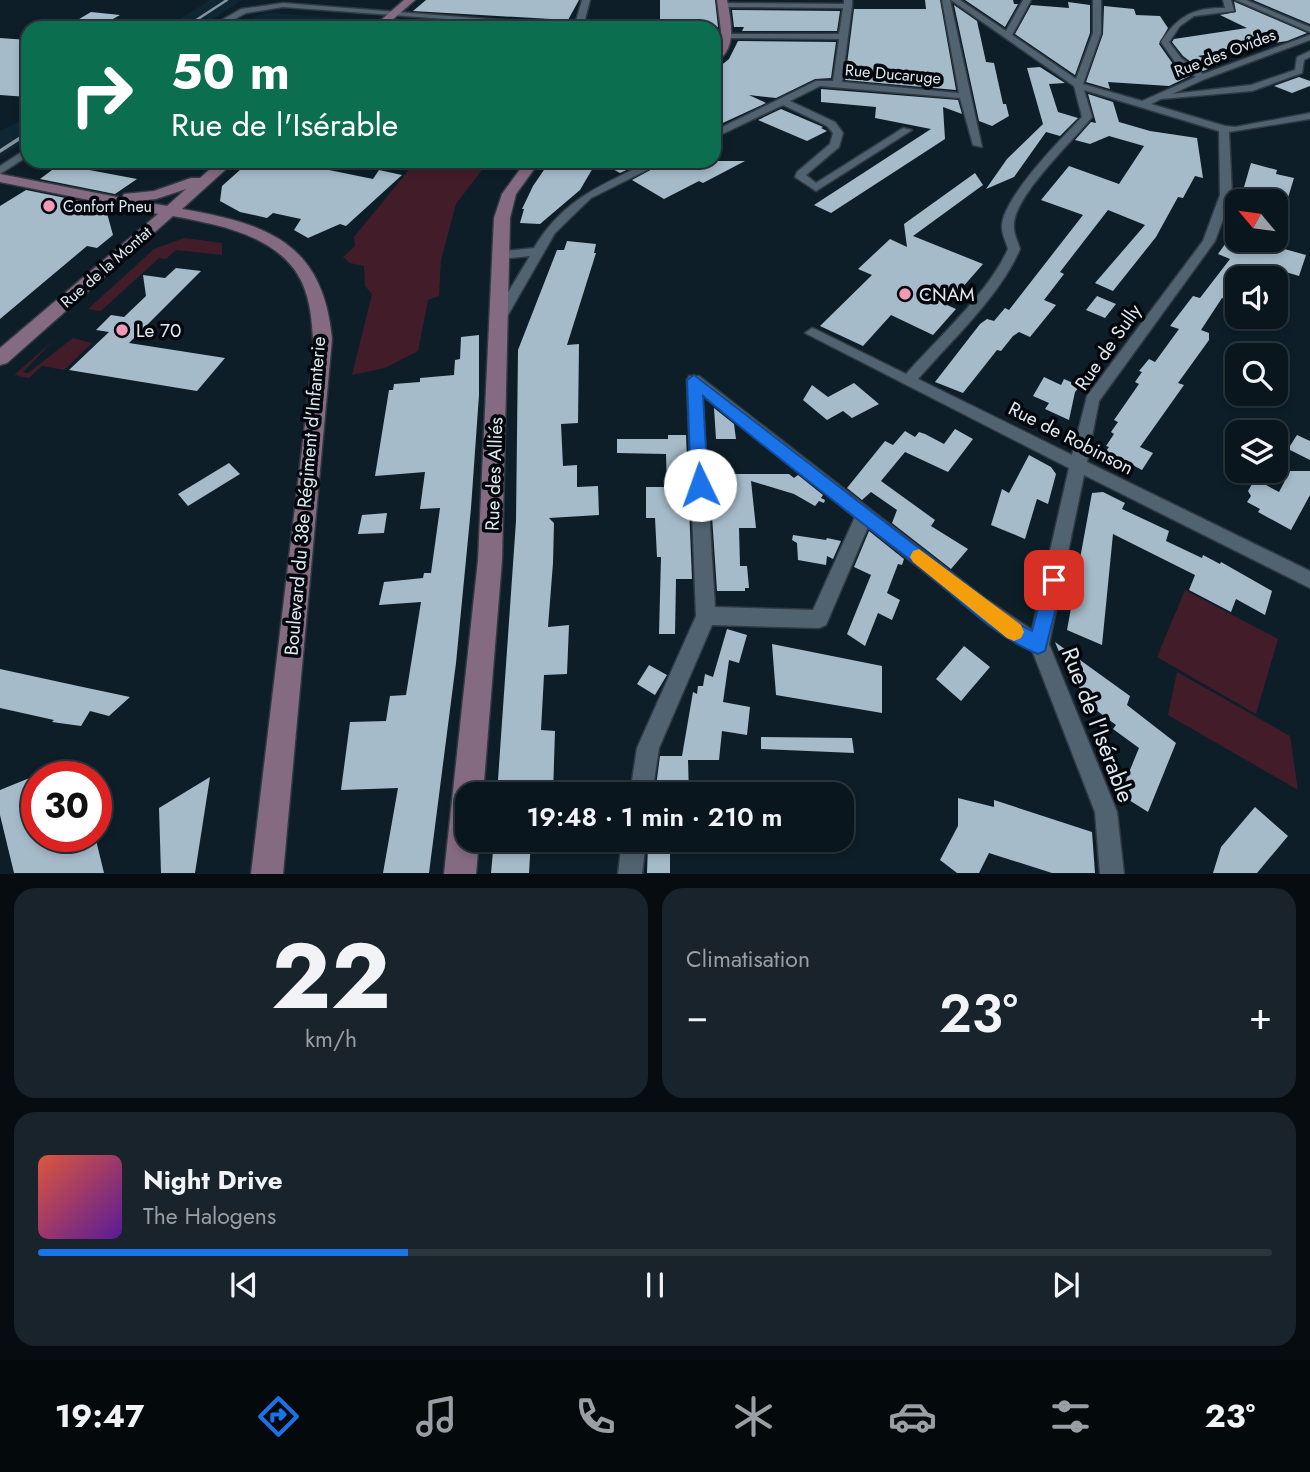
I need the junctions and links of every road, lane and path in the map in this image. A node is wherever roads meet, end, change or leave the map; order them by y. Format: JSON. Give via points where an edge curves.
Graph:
{"nodes":[{"id":1,"x":410,"y":0,"type":"edge"},
{"id":2,"x":586,"y":0,"type":"edge"},
{"id":3,"x":946,"y":0,"type":"edge"},
{"id":4,"x":956,"y":0,"type":"edge"},
{"id":5,"x":1027,"y":0,"type":"edge"},
{"id":6,"x":1097,"y":0,"type":"edge"},
{"id":7,"x":1227,"y":0,"type":"edge"},
{"id":8,"x":1240,"y":0,"type":"edge"},
{"id":9,"x":723,"y":2,"type":"edge"},
{"id":10,"x":848,"y":3,"type":"edge"},
{"id":11,"x":393,"y":15,"type":"junction"},
{"id":12,"x":223,"y":21,"type":"edge"},
{"id":13,"x":386,"y":21,"type":"edge"},
{"id":14,"x":478,"y":21,"type":"edge"},
{"id":15,"x":581,"y":21,"type":"edge"},
{"id":16,"x":1310,"y":30,"type":"edge"},
{"id":17,"x":728,"y":36,"type":"junction"},
{"id":18,"x":1007,"y":36,"type":"junction"},
{"id":19,"x":843,"y":37,"type":"junction"},
{"id":20,"x":1310,"y":37,"type":"edge"},
{"id":21,"x":721,"y":52,"type":"edge"},
{"id":22,"x":1310,"y":54,"type":"edge"},
{"id":23,"x":1202,"y":77,"type":"junction"},
{"id":24,"x":837,"y":84,"type":"junction"},
{"id":25,"x":1079,"y":85,"type":"junction"},
{"id":26,"x":964,"y":96,"type":"junction"},
{"id":27,"x":783,"y":101,"type":"junction"},
{"id":28,"x":1148,"y":102,"type":"junction"},
{"id":29,"x":1310,"y":116,"type":"edge"},
{"id":30,"x":1224,"y":129,"type":"junction"},
{"id":31,"x":907,"y":130,"type":"dead end"},
{"id":32,"x":721,"y":132,"type":"edge"},
{"id":33,"x":978,"y":145,"type":"dead end"},
{"id":34,"x":21,"y":156,"type":"edge"},
{"id":35,"x":220,"y":168,"type":"edge"},
{"id":36,"x":528,"y":168,"type":"edge"},
{"id":37,"x":645,"y":168,"type":"edge"},
{"id":38,"x":1,"y":172,"type":"edge"},
{"id":39,"x":211,"y":175,"type":"junction"},
{"id":40,"x":92,"y":196,"type":"junction"},
{"id":41,"x":170,"y":212,"type":"junction"},
{"id":42,"x":538,"y":251,"type":"junction"},
{"id":43,"x":501,"y":255,"type":"junction"},
{"id":44,"x":499,"y":319,"type":"junction"},
{"id":45,"x":812,"y":334,"type":"dead end"},
{"id":46,"x":0,"y":358,"type":"edge"},
{"id":47,"x":909,"y":380,"type":"junction"},
{"id":48,"x":1079,"y":465,"type":"junction"},
{"id":49,"x":865,"y":515,"type":"junction"},
{"id":50,"x":1310,"y":580,"type":"edge"},
{"id":51,"x":706,"y":616,"type":"junction"},
{"id":52,"x":1038,"y":644,"type":"junction"},
{"id":53,"x":468,"y":782,"type":"edge"},
{"id":54,"x":643,"y":782,"type":"edge"},
{"id":55,"x":462,"y":852,"type":"edge"},
{"id":56,"x":632,"y":852,"type":"edge"},
{"id":57,"x":267,"y":873,"type":"edge"},
{"id":58,"x":460,"y":873,"type":"edge"},
{"id":59,"x":629,"y":873,"type":"edge"},
{"id":60,"x":1112,"y":873,"type":"edge"}],
"edges":[{"from":1,"to":11,"type":"main road"},
{"from":2,"to":15,"type":"street"},
{"from":3,"to":26,"type":"street","name":"Rue Ducaruge"},
{"from":4,"to":18,"type":"street"},
{"from":5,"to":18,"type":"street"},
{"from":6,"to":25,"type":"street","via":[[1099,33]]},
{"from":7,"to":23,"type":"street","via":[[1230,11],[1188,15],[1172,28],[1165,42],[1178,60]]},
{"from":8,"to":16,"type":"street","name":"Rue des Ovides"},
{"from":9,"to":10,"type":"street"},
{"from":9,"to":17,"type":"main road"},
{"from":10,"to":19,"type":"street"},
{"from":11,"to":12,"type":"street","via":[[268,6]]},
{"from":11,"to":13,"type":"main road"},
{"from":11,"to":14,"type":"street"},
{"from":17,"to":19,"type":"street"},
{"from":17,"to":21,"type":"main road"},
{"from":18,"to":25,"type":"street"},
{"from":19,"to":24,"type":"street"},
{"from":20,"to":23,"type":"street","name":"Rue des Ovides"},
{"from":22,"to":28,"type":"street","name":"Rue des Ovides","via":[[1300,58],[1299,71],[1252,88]]},
{"from":23,"to":28,"type":"street","name":"Rue des Ovides"},
{"from":24,"to":26,"type":"street","name":"Rue Ducaruge"},
{"from":24,"to":27,"type":"street","name":"Rue Ducaruge","via":[[819,83]]},
{"from":25,"to":28,"type":"street"},
{"from":25,"to":47,"type":"street","via":[[1087,117],[1034,175],[1012,212],[1007,226],[1014,249],[1009,263]]},
{"from":26,"to":33,"type":"street","name":"Rue Ducaruge"},
{"from":27,"to":31,"type":"street","via":[[831,124],[838,133],[835,145],[801,174],[816,188]]},
{"from":27,"to":32,"type":"street"},
{"from":28,"to":30,"type":"street"},
{"from":29,"to":30,"type":"street"},
{"from":30,"to":48,"type":"street","name":"Rue de Sully","via":[[1226,195],[1209,241],[1092,400]]},
{"from":34,"to":38,"type":"street"},
{"from":35,"to":39,"type":"main road","name":"Rue de la Montat"},
{"from":36,"to":43,"type":"main road","name":"Rue des Alliés","via":[[509,194],[502,218]]},
{"from":37,"to":42,"type":"street","via":[[587,196],[550,231]]},
{"from":38,"to":40,"type":"main road"},
{"from":39,"to":40,"type":"main road","name":"Rue de la Montat","via":[[141,197]]},
{"from":39,"to":41,"type":"main road","name":"Rue de la Montat"},
{"from":40,"to":41,"type":"main road","name":"Boulevard du 38e Régiment d'Infanterie"},
{"from":41,"to":46,"type":"main road","name":"Rue de la Montat"},
{"from":41,"to":57,"type":"main road","name":"Boulevard du 38e Régiment d'Infanterie","via":[[229,224],[283,249],[305,272],[319,306],[323,349]]},
{"from":42,"to":43,"type":"street"},
{"from":42,"to":44,"type":"street"},
{"from":43,"to":44,"type":"main road","name":"Rue des Alliés"},
{"from":44,"to":53,"type":"main road","name":"Rue des Alliés","via":[[490,560]]},
{"from":45,"to":47,"type":"street","name":"Rue de Robinson"},
{"from":47,"to":48,"type":"street","name":"Rue de Robinson"},
{"from":48,"to":50,"type":"street","name":"Rue de Robinson"},
{"from":48,"to":52,"type":"street","name":"Rue de Sully"},
{"from":49,"to":51,"type":"street","via":[[819,618]]},
{"from":49,"to":51,"type":"street","name":"Rue de l'Isérable","via":[[694,380]]},
{"from":49,"to":52,"type":"street","name":"Rue de l'Isérable","via":[[1008,628]]},
{"from":51,"to":54,"type":"street","via":[[648,748]]},
{"from":52,"to":60,"type":"street","name":"Rue de l'Isérable","via":[[1106,812]]},
{"from":55,"to":58,"type":"main road","name":"Rue des Alliés"},
{"from":56,"to":59,"type":"street"}]}
